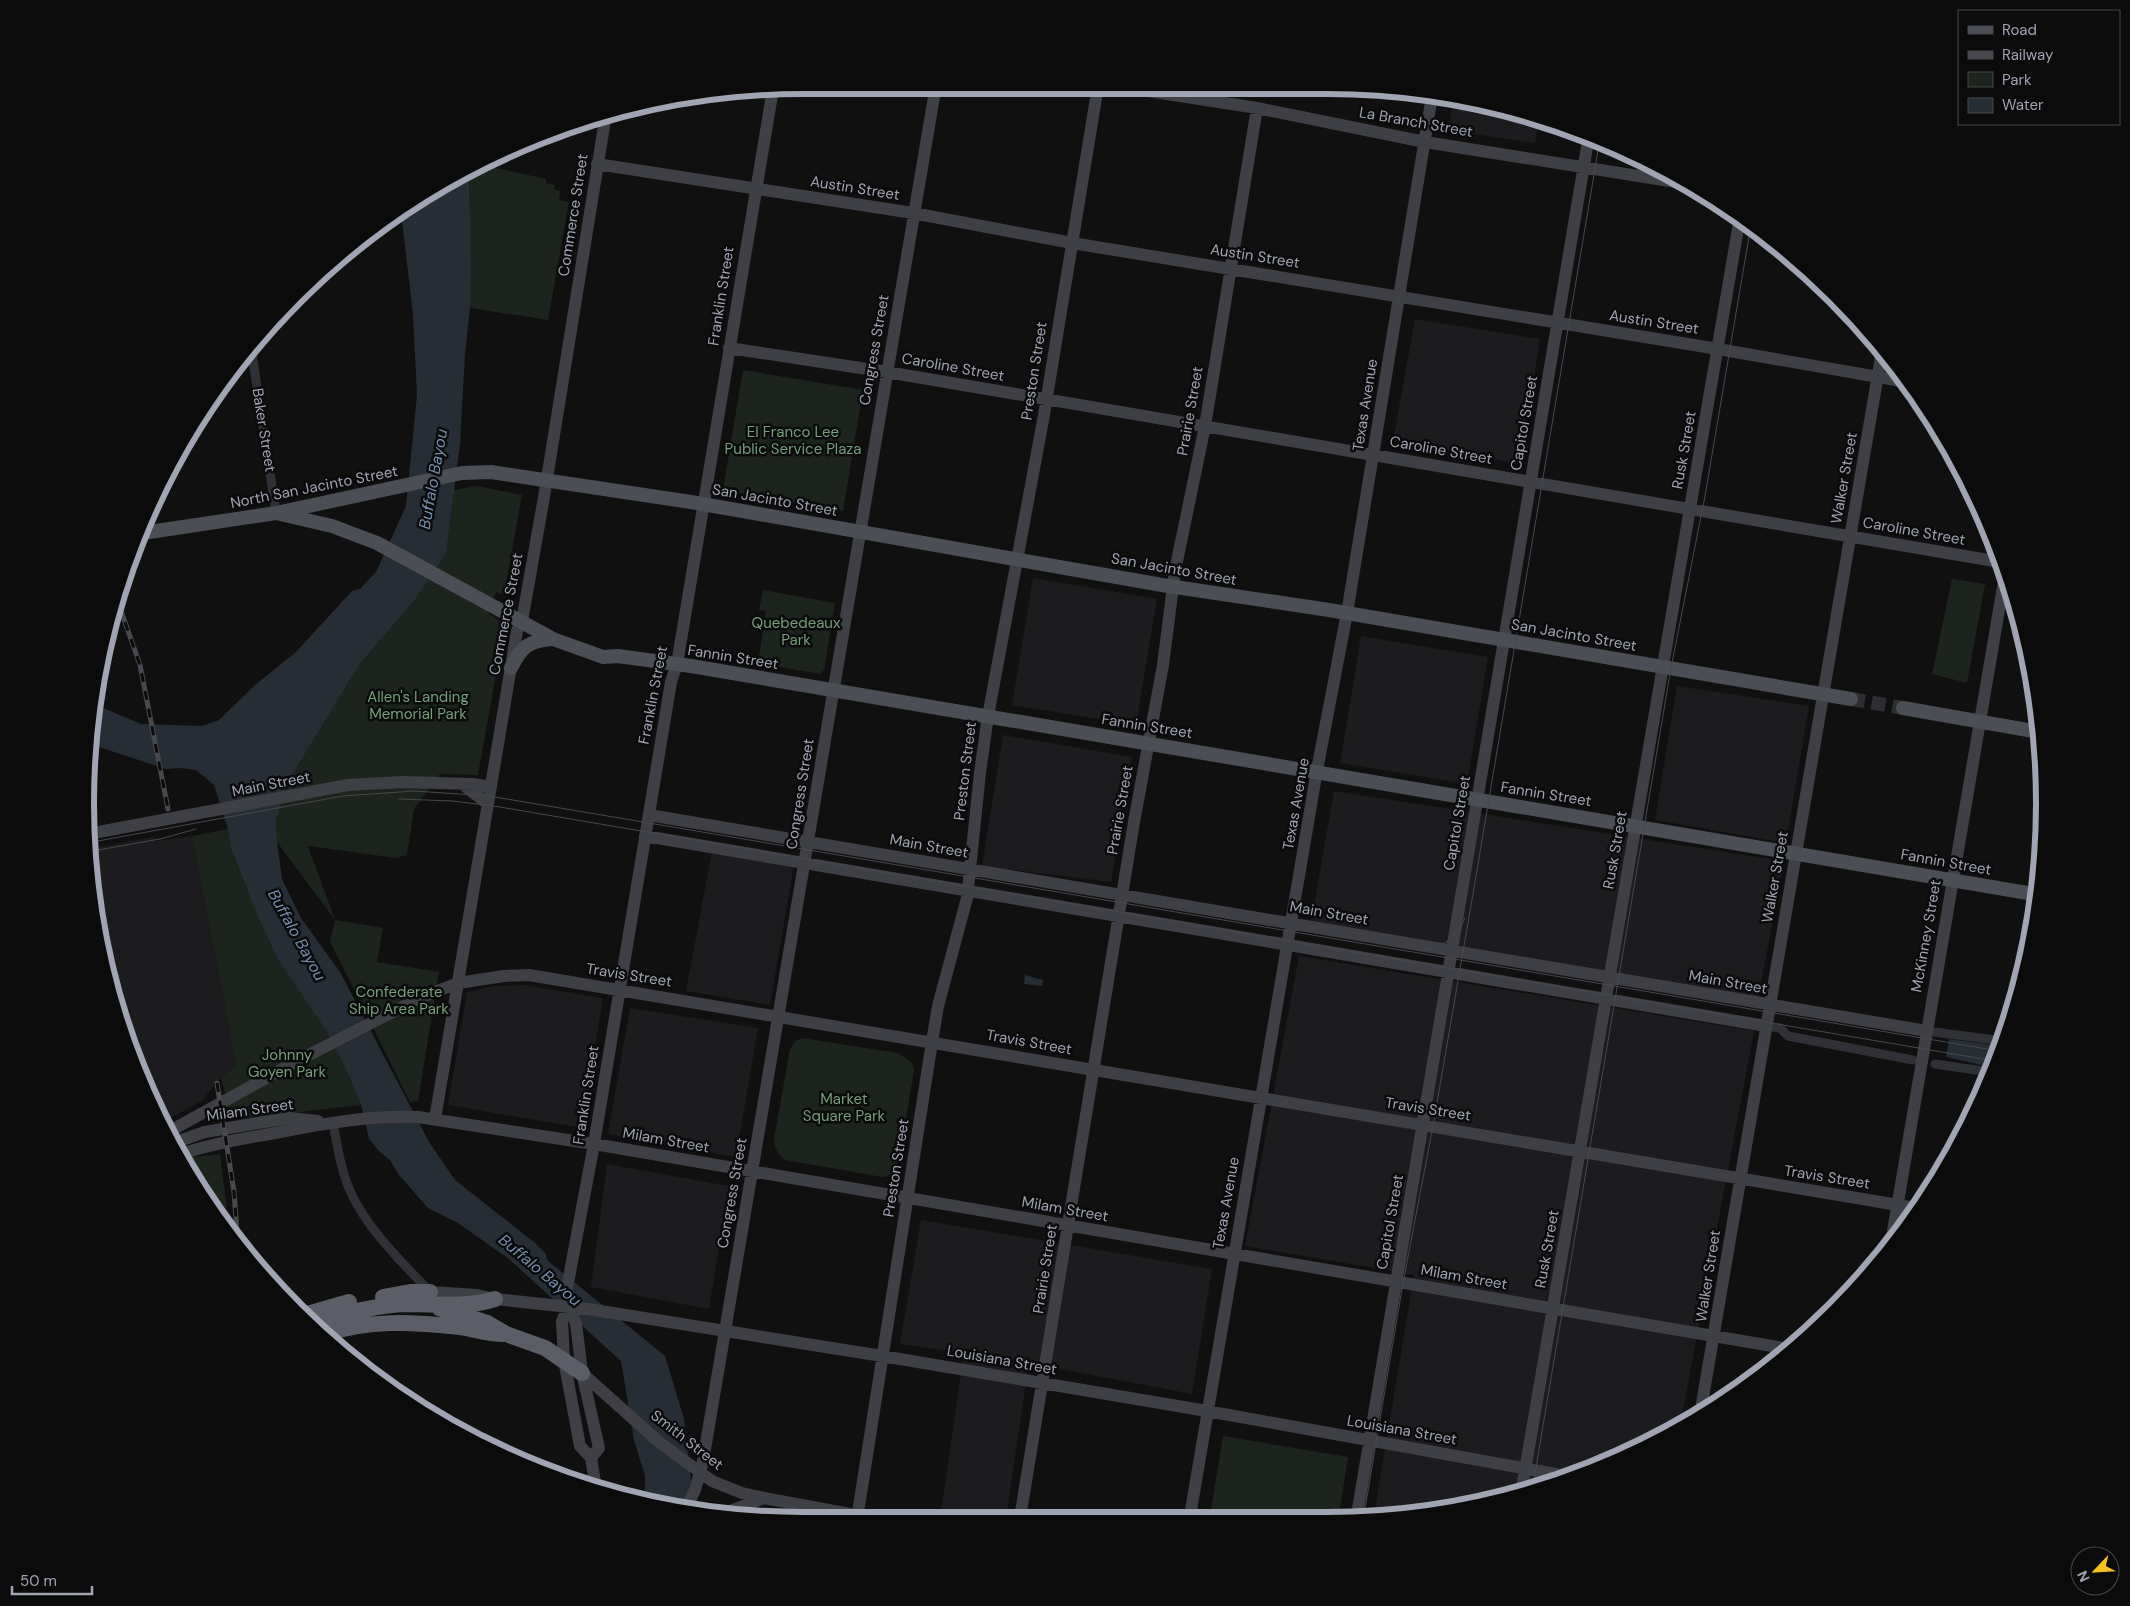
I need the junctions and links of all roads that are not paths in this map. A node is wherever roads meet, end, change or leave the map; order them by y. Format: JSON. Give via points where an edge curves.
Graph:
{"nodes":[{"id":1,"x":934,"y":94,"type":"edge"},
{"id":2,"x":1097,"y":94,"type":"edge"},
{"id":3,"x":1167,"y":94,"type":"edge"},
{"id":4,"x":772,"y":95,"type":"edge"},
{"id":5,"x":1431,"y":102,"type":"edge"},
{"id":6,"x":1257,"y":108,"type":"junction"},
{"id":7,"x":605,"y":122,"type":"edge"},
{"id":8,"x":1425,"y":142,"type":"junction"},
{"id":9,"x":1588,"y":144,"type":"edge"},
{"id":10,"x":598,"y":164,"type":"junction"},
{"id":11,"x":1584,"y":166,"type":"junction"},
{"id":12,"x":1663,"y":179,"type":"edge"},
{"id":13,"x":756,"y":190,"type":"junction"},
{"id":14,"x":913,"y":213,"type":"junction"},
{"id":15,"x":1739,"y":225,"type":"edge"},
{"id":16,"x":1072,"y":243,"type":"junction"},
{"id":17,"x":1230,"y":268,"type":"junction"},
{"id":18,"x":1399,"y":296,"type":"junction"},
{"id":19,"x":1558,"y":323,"type":"junction"},
{"id":20,"x":729,"y":348,"type":"junction"},
{"id":21,"x":1718,"y":349,"type":"junction"},
{"id":22,"x":252,"y":356,"type":"edge"},
{"id":23,"x":1881,"y":360,"type":"edge"},
{"id":24,"x":887,"y":372,"type":"junction"},
{"id":25,"x":1878,"y":377,"type":"junction"},
{"id":26,"x":1897,"y":380,"type":"edge"},
{"id":27,"x":1047,"y":400,"type":"junction"},
{"id":28,"x":1205,"y":426,"type":"junction"},
{"id":29,"x":1373,"y":455,"type":"junction"},
{"id":30,"x":491,"y":472,"type":"joint"},
{"id":31,"x":547,"y":480,"type":"junction"},
{"id":32,"x":1531,"y":482,"type":"junction"},
{"id":33,"x":703,"y":504,"type":"junction"},
{"id":34,"x":1690,"y":509,"type":"junction"},
{"id":35,"x":276,"y":513,"type":"junction"},
{"id":36,"x":860,"y":531,"type":"junction"},
{"id":37,"x":148,"y":532,"type":"edge"},
{"id":38,"x":1851,"y":536,"type":"junction"},
{"id":39,"x":1016,"y":560,"type":"junction"},
{"id":40,"x":1993,"y":561,"type":"edge"},
{"id":41,"x":1173,"y":586,"type":"junction"},
{"id":42,"x":2002,"y":586,"type":"edge"},
{"id":43,"x":1347,"y":613,"type":"junction"},
{"id":44,"x":522,"y":621,"type":"junction"},
{"id":45,"x":553,"y":639,"type":"junction"},
{"id":46,"x":1504,"y":640,"type":"junction"},
{"id":47,"x":677,"y":664,"type":"junction"},
{"id":48,"x":1663,"y":667,"type":"junction"},
{"id":49,"x":511,"y":668,"type":"junction"},
{"id":50,"x":834,"y":690,"type":"junction"},
{"id":51,"x":1822,"y":694,"type":"junction"},
{"id":52,"x":1851,"y":699,"type":"tunnel mouth"},
{"id":53,"x":1903,"y":708,"type":"tunnel mouth"},
{"id":54,"x":988,"y":716,"type":"junction"},
{"id":55,"x":1980,"y":722,"type":"junction"},
{"id":56,"x":2032,"y":731,"type":"edge"},
{"id":57,"x":1149,"y":742,"type":"junction"},
{"id":58,"x":1317,"y":770,"type":"junction"},
{"id":59,"x":460,"y":784,"type":"junction"},
{"id":60,"x":491,"y":786,"type":"junction"},
{"id":61,"x":1478,"y":799,"type":"junction"},
{"id":62,"x":488,"y":804,"type":"junction"},
{"id":63,"x":648,"y":815,"type":"junction"},
{"id":64,"x":1636,"y":826,"type":"junction"},
{"id":65,"x":95,"y":833,"type":"edge"},
{"id":66,"x":645,"y":836,"type":"junction"},
{"id":67,"x":809,"y":842,"type":"junction"},
{"id":68,"x":1796,"y":853,"type":"junction"},
{"id":69,"x":806,"y":863,"type":"junction"},
{"id":70,"x":970,"y":869,"type":"junction"},
{"id":71,"x":1952,"y":879,"type":"junction"},
{"id":72,"x":968,"y":890,"type":"junction"},
{"id":73,"x":2030,"y":893,"type":"edge"},
{"id":74,"x":1122,"y":895,"type":"junction"},
{"id":75,"x":1119,"y":916,"type":"junction"},
{"id":76,"x":1291,"y":924,"type":"junction"},
{"id":77,"x":1288,"y":945,"type":"junction"},
{"id":78,"x":1452,"y":951,"type":"junction"},
{"id":79,"x":1448,"y":972,"type":"junction"},
{"id":80,"x":1610,"y":978,"type":"junction"},
{"id":81,"x":458,"y":982,"type":"junction"},
{"id":82,"x":620,"y":989,"type":"junction"},
{"id":83,"x":1606,"y":999,"type":"junction"},
{"id":84,"x":1770,"y":1005,"type":"junction"},
{"id":85,"x":780,"y":1016,"type":"junction"},
{"id":86,"x":1766,"y":1026,"type":"junction"},
{"id":87,"x":1927,"y":1032,"type":"junction"},
{"id":88,"x":1995,"y":1041,"type":"edge"},
{"id":89,"x":932,"y":1042,"type":"junction"},
{"id":90,"x":1913,"y":1060,"type":"dead end"},
{"id":91,"x":1934,"y":1064,"type":"dead end"},
{"id":92,"x":1094,"y":1070,"type":"junction"},
{"id":93,"x":1983,"y":1071,"type":"edge"},
{"id":94,"x":1261,"y":1098,"type":"junction"},
{"id":95,"x":435,"y":1119,"type":"junction"},
{"id":96,"x":333,"y":1122,"type":"junction"},
{"id":97,"x":1423,"y":1125,"type":"junction"},
{"id":98,"x":173,"y":1129,"type":"edge"},
{"id":99,"x":180,"y":1141,"type":"edge"},
{"id":100,"x":594,"y":1144,"type":"junction"},
{"id":101,"x":1580,"y":1152,"type":"junction"},
{"id":102,"x":186,"y":1153,"type":"edge"},
{"id":103,"x":752,"y":1172,"type":"junction"},
{"id":104,"x":1741,"y":1179,"type":"junction"},
{"id":105,"x":908,"y":1198,"type":"junction"},
{"id":106,"x":1897,"y":1205,"type":"junction"},
{"id":107,"x":1910,"y":1207,"type":"edge"},
{"id":108,"x":1068,"y":1226,"type":"junction"},
{"id":109,"x":1892,"y":1232,"type":"edge"},
{"id":110,"x":1234,"y":1254,"type":"junction"},
{"id":111,"x":1396,"y":1282,"type":"junction"},
{"id":112,"x":431,"y":1299,"type":"junction"},
{"id":113,"x":495,"y":1299,"type":"joint"},
{"id":114,"x":568,"y":1307,"type":"junction"},
{"id":115,"x":1553,"y":1309,"type":"junction"},
{"id":116,"x":310,"y":1313,"type":"edge"},
{"id":117,"x":319,"y":1322,"type":"edge"},
{"id":118,"x":725,"y":1331,"type":"junction"},
{"id":119,"x":331,"y":1332,"type":"edge"},
{"id":120,"x":501,"y":1334,"type":"junction"},
{"id":121,"x":1714,"y":1337,"type":"junction"},
{"id":122,"x":1781,"y":1348,"type":"edge"},
{"id":123,"x":882,"y":1356,"type":"junction"},
{"id":124,"x":564,"y":1360,"type":"junction"},
{"id":125,"x":582,"y":1373,"type":"junction"},
{"id":126,"x":1043,"y":1384,"type":"junction"},
{"id":127,"x":1702,"y":1405,"type":"edge"},
{"id":128,"x":1207,"y":1411,"type":"junction"},
{"id":129,"x":1370,"y":1440,"type":"junction"},
{"id":130,"x":591,"y":1458,"type":"junction"},
{"id":131,"x":1526,"y":1469,"type":"junction"},
{"id":132,"x":700,"y":1474,"type":"junction"},
{"id":133,"x":1557,"y":1474,"type":"edge"},
{"id":134,"x":595,"y":1481,"type":"edge"},
{"id":135,"x":1523,"y":1485,"type":"edge"},
{"id":136,"x":764,"y":1498,"type":"junction"},
{"id":137,"x":689,"y":1503,"type":"edge"},
{"id":138,"x":736,"y":1509,"type":"edge"},
{"id":139,"x":1358,"y":1511,"type":"edge"},
{"id":140,"x":833,"y":1512,"type":"edge"},
{"id":141,"x":858,"y":1512,"type":"edge"},
{"id":142,"x":1021,"y":1512,"type":"edge"},
{"id":143,"x":1191,"y":1512,"type":"edge"}],
"edges":[{"from":1,"to":14,"type":"main road","name":"Congress Street"},
{"from":2,"to":16,"type":"main road","name":"Preston Street"},
{"from":3,"to":6,"type":"main road","name":"La Branch Street"},
{"from":4,"to":13,"type":"main road","name":"Franklin Street"},
{"from":5,"to":8,"type":"main road","name":"Texas Avenue"},
{"from":6,"to":8,"type":"main road","name":"La Branch Street"},
{"from":6,"to":17,"type":"main road","name":"Prairie Street"},
{"from":7,"to":10,"type":"main road","name":"Commerce Street"},
{"from":8,"to":11,"type":"main road","name":"La Branch Street"},
{"from":8,"to":18,"type":"main road","name":"Texas Avenue"},
{"from":9,"to":11,"type":"main road","name":"Capitol Street"},
{"from":10,"to":13,"type":"main road","name":"Austin Street"},
{"from":10,"to":31,"type":"main road","name":"Commerce Street"},
{"from":11,"to":12,"type":"main road","name":"La Branch Street"},
{"from":11,"to":19,"type":"main road","name":"Capitol Street"},
{"from":13,"to":14,"type":"main road","name":"Austin Street"},
{"from":13,"to":20,"type":"main road","name":"Franklin Street"},
{"from":14,"to":16,"type":"main road","name":"Austin Street"},
{"from":14,"to":24,"type":"main road","name":"Congress Street"},
{"from":15,"to":21,"type":"main road","name":"Rusk Street"},
{"from":16,"to":17,"type":"main road","name":"Austin Street"},
{"from":16,"to":27,"type":"main road","name":"Preston Street"},
{"from":17,"to":18,"type":"main road","name":"Austin Street"},
{"from":17,"to":28,"type":"main road","name":"Prairie Street"},
{"from":18,"to":19,"type":"main road","name":"Austin Street"},
{"from":18,"to":29,"type":"main road","name":"Texas Avenue"},
{"from":19,"to":21,"type":"main road","name":"Austin Street"},
{"from":19,"to":32,"type":"main road","name":"Capitol Street"},
{"from":20,"to":24,"type":"main road","name":"Caroline Street"},
{"from":20,"to":33,"type":"main road","name":"Franklin Street"},
{"from":21,"to":25,"type":"main road","name":"Austin Street"},
{"from":21,"to":34,"type":"main road","name":"Rusk Street"},
{"from":22,"to":35,"type":"street","name":"Baker Street"},
{"from":23,"to":25,"type":"main road","name":"Walker Street"},
{"from":24,"to":27,"type":"main road","name":"Caroline Street"},
{"from":24,"to":36,"type":"main road","name":"Congress Street"},
{"from":25,"to":26,"type":"main road","name":"Austin Street"},
{"from":25,"to":38,"type":"main road","name":"Walker Street"},
{"from":27,"to":28,"type":"main road","name":"Caroline Street"},
{"from":27,"to":39,"type":"main road","name":"Preston Street"},
{"from":28,"to":29,"type":"main road","name":"Caroline Street"},
{"from":28,"to":41,"type":"main road","name":"Prairie Street"},
{"from":29,"to":32,"type":"main road","name":"Caroline Street"},
{"from":29,"to":43,"type":"main road","name":"Texas Avenue"},
{"from":30,"to":31,"type":"main road","name":"San Jacinto Street"},
{"from":30,"to":35,"type":"main road","name":"North San Jacinto Street","via":[[462,473]]},
{"from":31,"to":33,"type":"main road","name":"San Jacinto Street"},
{"from":31,"to":44,"type":"main road","name":"Commerce Street"},
{"from":32,"to":34,"type":"main road","name":"Caroline Street"},
{"from":32,"to":46,"type":"main road","name":"Capitol Street"},
{"from":33,"to":36,"type":"main road","name":"San Jacinto Street"},
{"from":33,"to":47,"type":"main road","name":"Franklin Street"},
{"from":34,"to":38,"type":"main road","name":"Caroline Street"},
{"from":34,"to":48,"type":"main road","name":"Rusk Street"},
{"from":35,"to":37,"type":"main road","name":"North San Jacinto Street"},
{"from":35,"to":44,"type":"main road","name":"Fannin Street","via":[[332,526],[377,543]]},
{"from":36,"to":39,"type":"main road","name":"San Jacinto Street"},
{"from":36,"to":50,"type":"main road","name":"Congress Street"},
{"from":38,"to":40,"type":"main road","name":"Caroline Street"},
{"from":38,"to":51,"type":"main road","name":"Walker Street"},
{"from":39,"to":41,"type":"main road","name":"San Jacinto Street"},
{"from":39,"to":54,"type":"main road","name":"Preston Street"},
{"from":41,"to":43,"type":"main road","name":"San Jacinto Street"},
{"from":41,"to":57,"type":"main road","name":"Prairie Street"},
{"from":42,"to":55,"type":"main road","name":"McKinney Street"},
{"from":43,"to":46,"type":"main road","name":"San Jacinto Street"},
{"from":43,"to":58,"type":"main road","name":"Texas Avenue"},
{"from":44,"to":45,"type":"main road","name":"Fannin Street"},
{"from":44,"to":49,"type":"main road","name":"Commerce Street"},
{"from":45,"to":47,"type":"main road","name":"Fannin Street","via":[[603,657]]},
{"from":45,"to":49,"type":"main road","via":[[525,646]]},
{"from":46,"to":48,"type":"main road","name":"San Jacinto Street"},
{"from":46,"to":61,"type":"main road","name":"Capitol Street"},
{"from":47,"to":50,"type":"main road","name":"Fannin Street"},
{"from":47,"to":63,"type":"main road","name":"Franklin Street","via":[[670,682]]},
{"from":48,"to":51,"type":"main road","name":"San Jacinto Street"},
{"from":48,"to":64,"type":"main road","name":"Rusk Street"},
{"from":49,"to":60,"type":"main road","name":"Commerce Street"},
{"from":50,"to":54,"type":"main road","name":"Fannin Street"},
{"from":50,"to":67,"type":"main road","name":"Congress Street"},
{"from":51,"to":52,"type":"main road","name":"San Jacinto Street"},
{"from":51,"to":68,"type":"main road","name":"Walker Street"},
{"from":53,"to":55,"type":"main road"},
{"from":54,"to":57,"type":"main road","name":"Fannin Street"},
{"from":54,"to":70,"type":"main road","name":"Preston Street"},
{"from":55,"to":56,"type":"main road"},
{"from":55,"to":71,"type":"main road","name":"McKinney Street"},
{"from":57,"to":58,"type":"main road","name":"Fannin Street"},
{"from":57,"to":74,"type":"main road","name":"Prairie Street"},
{"from":58,"to":61,"type":"main road","name":"Fannin Street"},
{"from":58,"to":76,"type":"main road","name":"Texas Avenue"},
{"from":59,"to":60,"type":"main road","name":"Main Street"},
{"from":59,"to":62,"type":"main road"},
{"from":59,"to":65,"type":"main road","name":"Main Street","via":[[382,782],[348,785]]},
{"from":60,"to":62,"type":"main road","name":"Commerce Street"},
{"from":61,"to":64,"type":"main road","name":"Fannin Street"},
{"from":61,"to":78,"type":"main road","name":"Capitol Street"},
{"from":62,"to":81,"type":"main road","name":"Commerce Street"},
{"from":63,"to":66,"type":"main road","name":"Franklin Street"},
{"from":63,"to":67,"type":"main road","name":"Main Street"},
{"from":64,"to":68,"type":"main road","name":"Fannin Street"},
{"from":64,"to":80,"type":"main road","name":"Rusk Street"},
{"from":66,"to":69,"type":"main road"},
{"from":66,"to":82,"type":"main road","name":"Franklin Street"},
{"from":67,"to":69,"type":"main road","name":"Congress Street"},
{"from":67,"to":70,"type":"main road","name":"Main Street"},
{"from":68,"to":71,"type":"main road","name":"Fannin Street"},
{"from":68,"to":84,"type":"main road","name":"Walker Street"},
{"from":69,"to":72,"type":"main road"},
{"from":69,"to":85,"type":"main road","name":"Congress Street"},
{"from":70,"to":72,"type":"main road","name":"Preston Street"},
{"from":70,"to":74,"type":"main road","name":"Main Street"},
{"from":71,"to":73,"type":"main road","name":"Fannin Street"},
{"from":71,"to":87,"type":"main road","name":"McKinney Street"},
{"from":72,"to":75,"type":"main road"},
{"from":72,"to":89,"type":"main road","name":"Preston Street"},
{"from":74,"to":75,"type":"main road","name":"Prairie Street"},
{"from":74,"to":76,"type":"main road","name":"Main Street"},
{"from":75,"to":77,"type":"main road"},
{"from":75,"to":92,"type":"main road","name":"Prairie Street"},
{"from":76,"to":77,"type":"main road","name":"Texas Avenue"},
{"from":76,"to":78,"type":"main road","name":"Main Street"},
{"from":77,"to":79,"type":"main road"},
{"from":77,"to":94,"type":"main road","name":"Texas Avenue"},
{"from":78,"to":79,"type":"main road","name":"Capitol Street"},
{"from":78,"to":80,"type":"main road","name":"Main Street"},
{"from":79,"to":83,"type":"main road"},
{"from":79,"to":97,"type":"main road","name":"Capitol Street"},
{"from":80,"to":83,"type":"main road","name":"Rusk Street"},
{"from":80,"to":84,"type":"main road","name":"Main Street"},
{"from":81,"to":82,"type":"main road","name":"Travis Street","via":[[529,975]]},
{"from":81,"to":95,"type":"main road","name":"Commerce Street"},
{"from":81,"to":98,"type":"main road","name":"Travis Street","via":[[297,1061]]},
{"from":82,"to":85,"type":"main road","name":"Travis Street"},
{"from":82,"to":100,"type":"main road","name":"Franklin Street"},
{"from":83,"to":86,"type":"main road"},
{"from":83,"to":101,"type":"main road","name":"Rusk Street"},
{"from":84,"to":86,"type":"main road","name":"Walker Street"},
{"from":84,"to":87,"type":"main road","name":"Main Street"},
{"from":85,"to":89,"type":"main road","name":"Travis Street"},
{"from":85,"to":103,"type":"main road","name":"Congress Street"},
{"from":86,"to":90,"type":"street","via":[[1780,1028],[1788,1036]]},
{"from":86,"to":104,"type":"main road","name":"Walker Street"},
{"from":87,"to":88,"type":"street","name":"Main Street"},
{"from":87,"to":106,"type":"main road","name":"McKinney Street"},
{"from":89,"to":92,"type":"main road","name":"Travis Street"},
{"from":89,"to":105,"type":"main road","name":"Preston Street"},
{"from":91,"to":93,"type":"street"},
{"from":92,"to":94,"type":"main road","name":"Travis Street"},
{"from":92,"to":108,"type":"main road","name":"Prairie Street"},
{"from":94,"to":97,"type":"main road","name":"Travis Street"},
{"from":94,"to":110,"type":"main road","name":"Texas Avenue"},
{"from":95,"to":96,"type":"main road","name":"Milam Street","via":[[399,1116]]},
{"from":95,"to":100,"type":"main road","name":"Milam Street"},
{"from":96,"to":99,"type":"main road","name":"Milam Street","via":[[290,1118],[206,1132]]},
{"from":96,"to":102,"type":"main road","name":"Milam Street"},
{"from":96,"to":112,"type":"street","via":[[348,1184],[365,1218]]},
{"from":97,"to":101,"type":"main road","name":"Travis Street"},
{"from":97,"to":111,"type":"main road","name":"Capitol Street"},
{"from":100,"to":103,"type":"main road","name":"Milam Street"},
{"from":100,"to":114,"type":"main road","name":"Franklin Street","via":[[567,1288]]},
{"from":101,"to":104,"type":"main road","name":"Travis Street"},
{"from":101,"to":115,"type":"main road","name":"Rusk Street"},
{"from":103,"to":105,"type":"main road","name":"Milam Street"},
{"from":103,"to":118,"type":"main road","name":"Congress Street"},
{"from":104,"to":106,"type":"main road","name":"Travis Street"},
{"from":104,"to":121,"type":"main road","name":"Walker Street"},
{"from":105,"to":108,"type":"main road","name":"Milam Street"},
{"from":105,"to":123,"type":"main road","name":"Preston Street"},
{"from":106,"to":107,"type":"main road","name":"Travis Street"},
{"from":106,"to":109,"type":"main road","name":"McKinney Street"},
{"from":108,"to":110,"type":"main road","name":"Milam Street"},
{"from":108,"to":126,"type":"main road","name":"Prairie Street"},
{"from":110,"to":111,"type":"main road","name":"Milam Street"},
{"from":110,"to":128,"type":"main road","name":"Texas Avenue"},
{"from":111,"to":115,"type":"main road","name":"Milam Street"},
{"from":111,"to":129,"type":"main road","name":"Capitol Street"},
{"from":112,"to":113,"type":"highway","via":[[459,1298],[478,1304]]},
{"from":112,"to":116,"type":"highway","via":[[410,1292],[325,1307]]},
{"from":112,"to":117,"type":"highway","via":[[351,1311]]},
{"from":112,"to":120,"type":"highway","via":[[470,1319],[487,1323]]},
{"from":113,"to":114,"type":"main road","name":"Louisiana Street"},
{"from":114,"to":118,"type":"main road","name":"Louisiana Street"},
{"from":114,"to":124,"type":"main road","name":"Franklin Street","via":[[562,1321]]},
{"from":114,"to":125,"type":"main road","name":"Franklin Street","via":[[576,1323]]},
{"from":115,"to":121,"type":"main road","name":"Milam Street"},
{"from":115,"to":131,"type":"main road","name":"Rusk Street"},
{"from":118,"to":123,"type":"main road","name":"Louisiana Street"},
{"from":118,"to":132,"type":"main road","name":"Congress Street"},
{"from":119,"to":120,"type":"highway","via":[[354,1326],[393,1322]]},
{"from":120,"to":124,"type":"highway","via":[[545,1348]]},
{"from":121,"to":122,"type":"main road","name":"Milam Street"},
{"from":121,"to":127,"type":"main road","name":"Walker Street"},
{"from":123,"to":126,"type":"main road","name":"Louisiana Street"},
{"from":123,"to":141,"type":"main road","name":"Preston Street"},
{"from":124,"to":125,"type":"highway"},
{"from":124,"to":130,"type":"main road","name":"Franklin Street","via":[[580,1446]]},
{"from":125,"to":130,"type":"main road","name":"Franklin Street","via":[[599,1448]]},
{"from":125,"to":132,"type":"main road","name":"Smith Street"},
{"from":126,"to":128,"type":"main road","name":"Louisiana Street"},
{"from":126,"to":142,"type":"main road","name":"Prairie Street"},
{"from":128,"to":129,"type":"main road","name":"Louisiana Street"},
{"from":128,"to":143,"type":"main road","name":"Texas Avenue"},
{"from":129,"to":131,"type":"main road","name":"Louisiana Street"},
{"from":129,"to":139,"type":"main road","name":"Capitol Street"},
{"from":130,"to":134,"type":"main road","name":"Franklin Street"},
{"from":131,"to":133,"type":"main road","name":"Louisiana Street"},
{"from":131,"to":135,"type":"main road","name":"Rusk Street"},
{"from":132,"to":136,"type":"main road","name":"Smith Street","via":[[726,1488]]},
{"from":132,"to":137,"type":"main road","name":"Congress Street"},
{"from":136,"to":138,"type":"main road"},
{"from":136,"to":140,"type":"main road","name":"Smith Street"}]}
